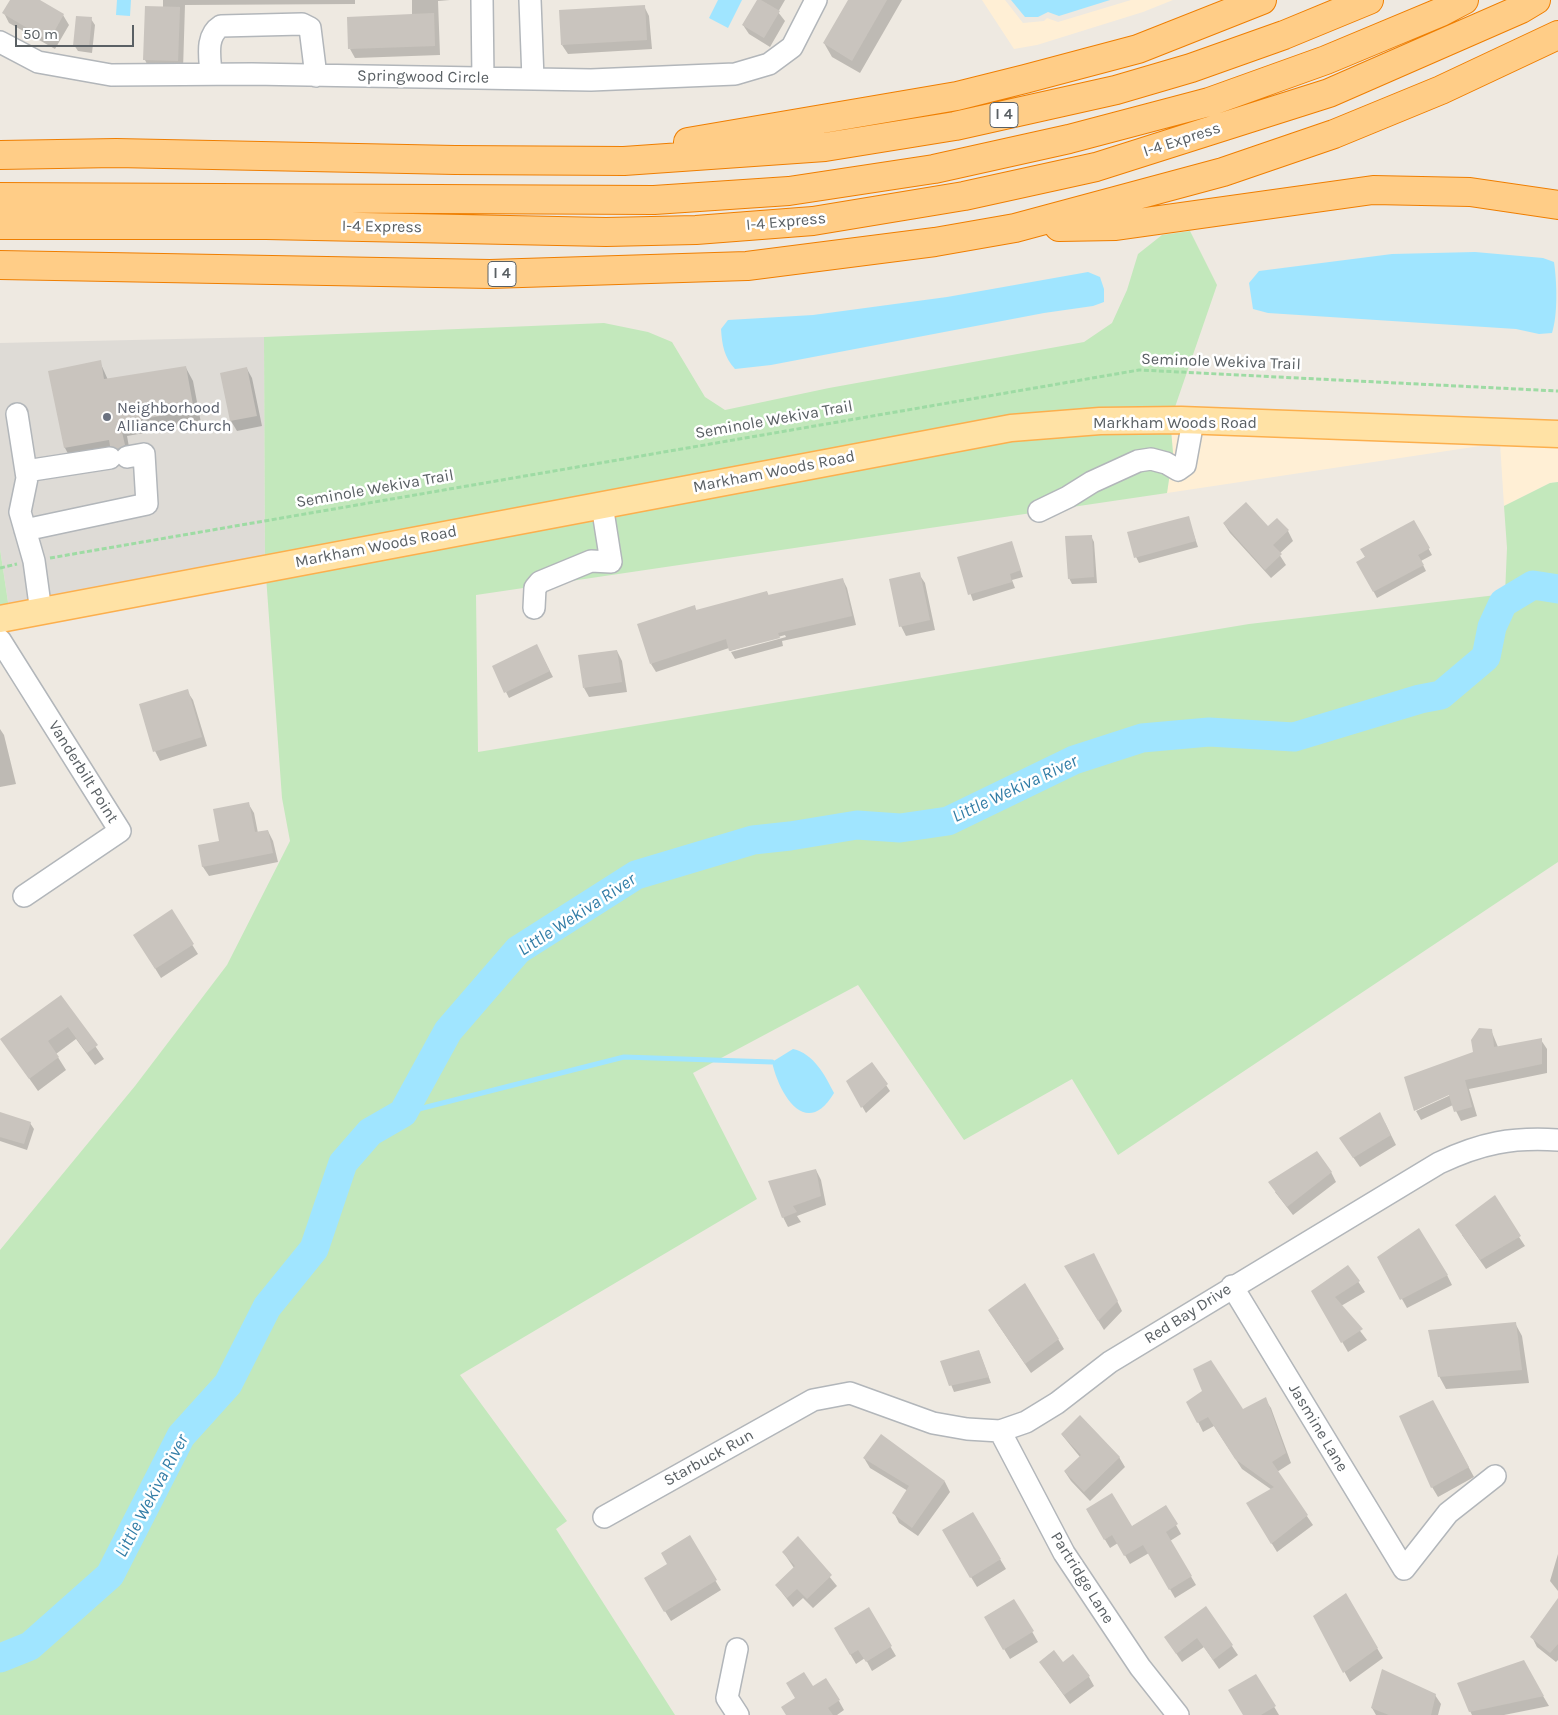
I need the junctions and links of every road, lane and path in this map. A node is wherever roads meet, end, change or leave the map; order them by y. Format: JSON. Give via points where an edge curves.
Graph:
{"nodes":[{"id":1,"x":482,"y":0,"type":"edge"},
{"id":2,"x":530,"y":0,"type":"edge"},
{"id":3,"x":816,"y":0,"type":"edge"},
{"id":4,"x":1262,"y":0,"type":"edge"},
{"id":5,"x":1369,"y":0,"type":"edge"},
{"id":6,"x":1464,"y":0,"type":"edge"},
{"id":7,"x":1536,"y":0,"type":"edge"},
{"id":8,"x":1558,"y":35,"type":"edge"},
{"id":9,"x":0,"y":42,"type":"edge"},
{"id":10,"x":211,"y":74,"type":"junction"},
{"id":11,"x":316,"y":76,"type":"junction"},
{"id":12,"x":483,"y":78,"type":"junction"},
{"id":13,"x":532,"y":79,"type":"junction"},
{"id":14,"x":0,"y":155,"type":"edge"},
{"id":15,"x":624,"y":161,"type":"junction"},
{"id":16,"x":0,"y":197,"type":"edge"},
{"id":17,"x":1558,"y":205,"type":"edge"},
{"id":18,"x":0,"y":225,"type":"edge"},
{"id":19,"x":1015,"y":228,"type":"junction"},
{"id":20,"x":0,"y":266,"type":"edge"},
{"id":21,"x":1558,"y":390,"type":"edge"},
{"id":22,"x":17,"y":414,"type":"dead end"},
{"id":23,"x":1193,"y":421,"type":"junction"},
{"id":24,"x":1558,"y":434,"type":"edge"},
{"id":25,"x":26,"y":471,"type":"junction"},
{"id":26,"x":602,"y":505,"type":"junction"},
{"id":27,"x":1039,"y":511,"type":"dead end"},
{"id":28,"x":25,"y":530,"type":"junction"},
{"id":29,"x":34,"y":561,"type":"junction"},
{"id":30,"x":0,"y":568,"type":"edge"},
{"id":31,"x":534,"y":608,"type":"dead end"},
{"id":32,"x":41,"y":612,"type":"junction"},
{"id":33,"x":0,"y":619,"type":"edge"},
{"id":34,"x":0,"y":640,"type":"edge"},
{"id":35,"x":24,"y":896,"type":"dead end"},
{"id":36,"x":1558,"y":1140,"type":"edge"},
{"id":37,"x":1232,"y":1286,"type":"junction"},
{"id":38,"x":813,"y":1400,"type":"joint"},
{"id":39,"x":1000,"y":1431,"type":"junction"},
{"id":40,"x":1495,"y":1476,"type":"dead end"},
{"id":41,"x":604,"y":1517,"type":"dead end"},
{"id":42,"x":737,"y":1649,"type":"dead end"},
{"id":43,"x":738,"y":1715,"type":"edge"},
{"id":44,"x":1178,"y":1715,"type":"edge"}],
"edges":[{"from":1,"to":12,"type":"street"},
{"from":2,"to":13,"type":"street"},
{"from":3,"to":13,"type":"street","name":"Springwood Circle","via":[[792,47],[769,64],[735,74]]},
{"from":4,"to":15,"type":"highway","via":[[1138,49],[1025,79],[957,96],[682,143]]},
{"from":5,"to":15,"type":"highway","number":"I 4","via":[[1191,68],[1116,90],[955,126],[825,147]]},
{"from":6,"to":16,"type":"highway","name":"I-4 Express","via":[[1326,60],[1209,102],[1070,139],[934,169],[789,191],[654,200]]},
{"from":7,"to":18,"type":"highway","name":"I-4 Express","via":[[1329,94],[1149,151],[1096,167],[964,196],[813,221],[696,230],[606,232],[266,225]]},
{"from":8,"to":19,"type":"highway","number":"I 4","via":[[1441,90],[1334,134],[1223,172]]},
{"from":9,"to":10,"type":"street","name":"Springwood Circle","via":[[38,62],[111,75]]},
{"from":10,"to":11,"type":"street","name":"Springwood Circle"},
{"from":10,"to":11,"type":"street","via":[[210,38],[221,26],[302,24],[310,28]]},
{"from":11,"to":12,"type":"street","name":"Springwood Circle"},
{"from":12,"to":13,"type":"street","name":"Springwood Circle"},
{"from":14,"to":15,"type":"highway","number":"I 4","via":[[116,153]]},
{"from":17,"to":19,"type":"highway","via":[[1470,192],[1373,190],[1116,226]]},
{"from":19,"to":20,"type":"highway","number":"I 4","via":[[935,242],[747,266],[490,274]]},
{"from":21,"to":29,"type":"path","name":"Seminole Wekiva Trail","via":[[1139,370]]},
{"from":22,"to":25,"type":"street"},
{"from":23,"to":24,"type":"main road","name":"Markham Woods Road"},
{"from":23,"to":26,"type":"main road","name":"Markham Woods Road","via":[[1100,421],[1011,428]]},
{"from":23,"to":27,"type":"street","via":[[1185,465],[1178,470],[1151,459],[1138,461]]},
{"from":25,"to":28,"type":"street","via":[[20,512]]},
{"from":25,"to":28,"type":"street","via":[[144,454],[147,504]]},
{"from":26,"to":31,"type":"street","via":[[611,562],[591,561],[540,582],[535,588]]},
{"from":26,"to":32,"type":"main road","name":"Markham Woods Road"},
{"from":28,"to":29,"type":"street"},
{"from":29,"to":30,"type":"path","name":"Seminole Wekiva Trail"},
{"from":29,"to":32,"type":"street"},
{"from":32,"to":33,"type":"main road","name":"Markham Woods Road"},
{"from":34,"to":35,"type":"street","name":"Vanderbilt Point","via":[[120,831]]},
{"from":36,"to":37,"type":"street","name":"Red Bay Drive","via":[[1526,1138],[1466,1150]]},
{"from":37,"to":39,"type":"street","name":"Red Bay Drive","via":[[1110,1362],[1057,1403],[1026,1422]]},
{"from":37,"to":40,"type":"street","name":"Jasmine Lane","via":[[1404,1569],[1448,1514]]},
{"from":38,"to":39,"type":"street","name":"Red Bay Drive","via":[[850,1392],[934,1423]]},
{"from":38,"to":41,"type":"street","name":"Starbuck Run"},
{"from":39,"to":44,"type":"street","name":"Partridge Lane","via":[[1064,1553],[1140,1667]]},
{"from":42,"to":43,"type":"street","via":[[727,1698]]}]}
